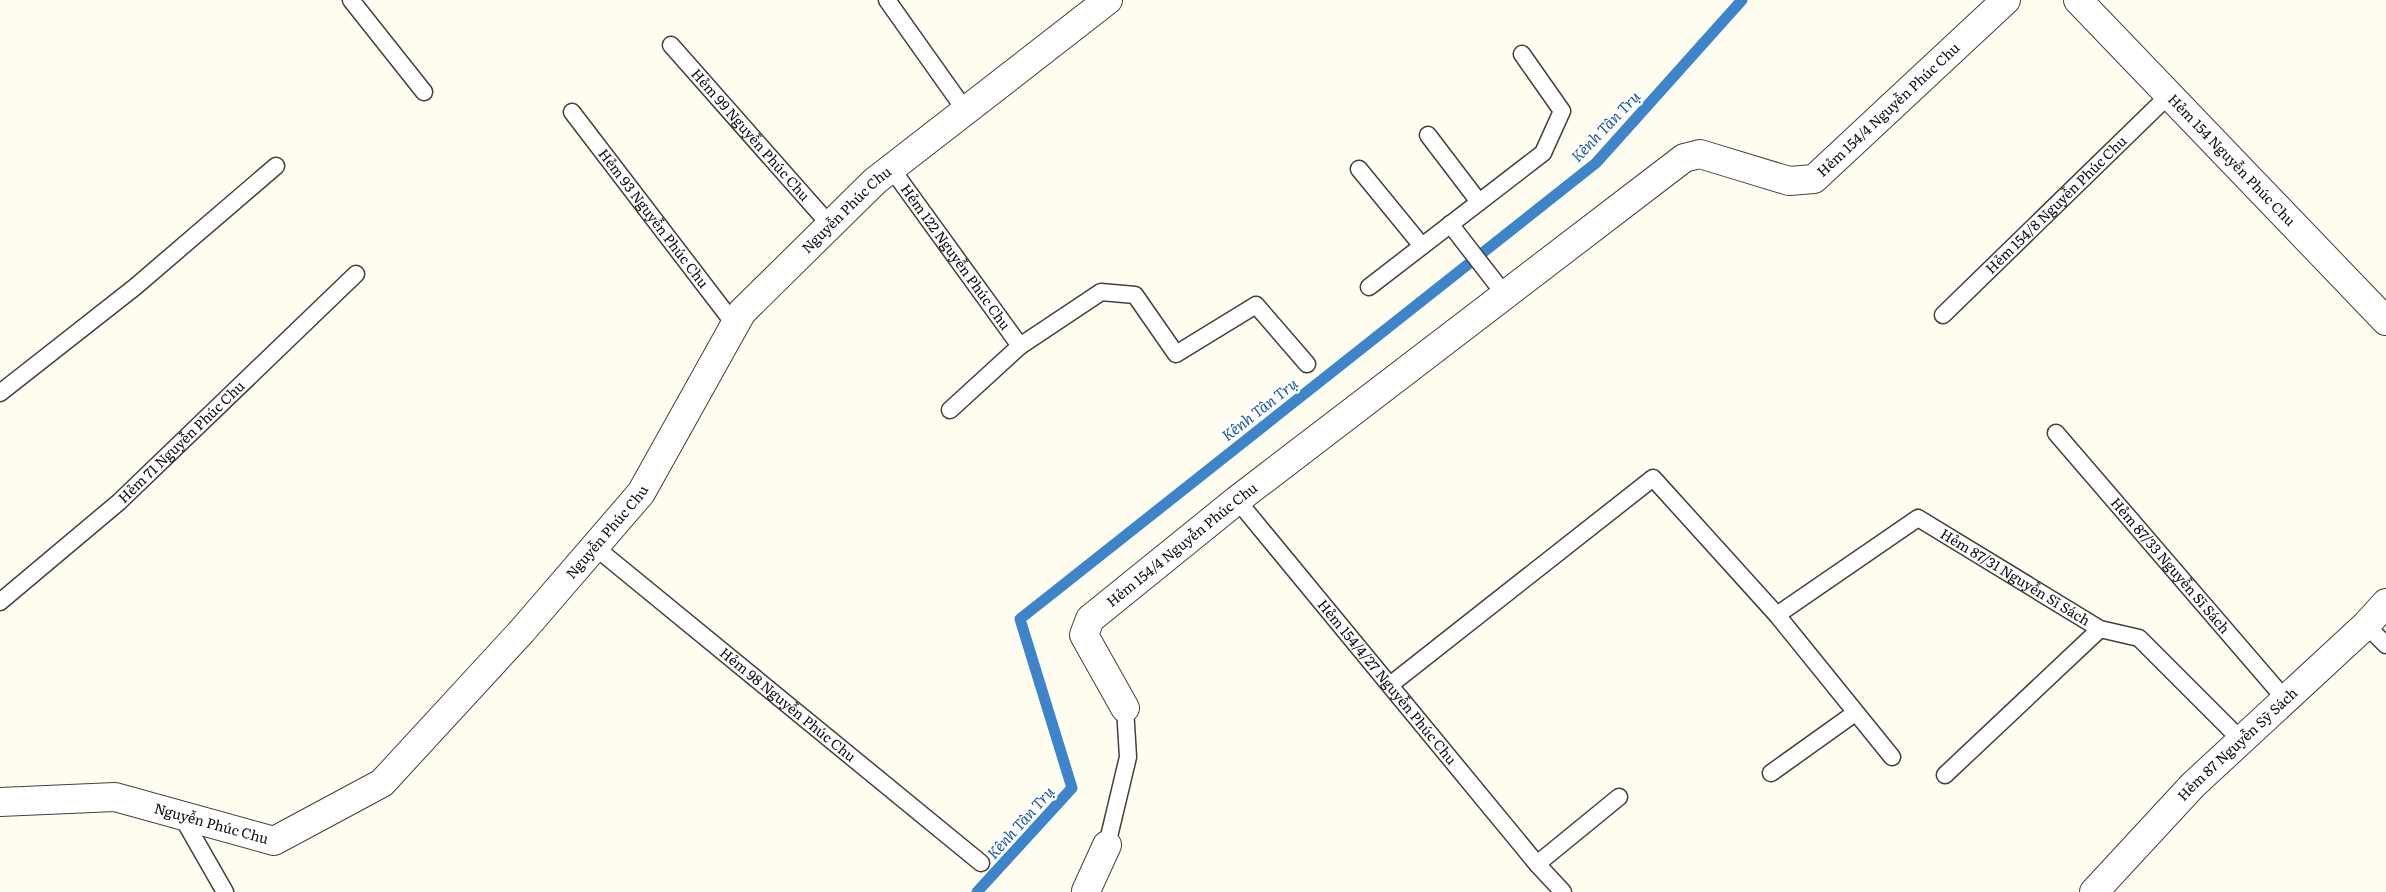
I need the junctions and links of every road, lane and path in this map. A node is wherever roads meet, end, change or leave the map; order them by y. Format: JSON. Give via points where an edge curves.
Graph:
{"nodes":[{"id":1,"x":351,"y":0,"type":"edge"},
{"id":2,"x":887,"y":0,"type":"edge"},
{"id":3,"x":1108,"y":0,"type":"edge"},
{"id":4,"x":2006,"y":0,"type":"edge"},
{"id":5,"x":2078,"y":0,"type":"edge"},
{"id":6,"x":671,"y":45,"type":"dead end"},
{"id":7,"x":1522,"y":54,"type":"dead end"},
{"id":8,"x":424,"y":92,"type":"dead end"},
{"id":9,"x":2169,"y":95,"type":"junction"},
{"id":10,"x":965,"y":110,"type":"junction"},
{"id":11,"x":572,"y":112,"type":"dead end"},
{"id":12,"x":1428,"y":135,"type":"dead end"},
{"id":13,"x":276,"y":166,"type":"dead end"},
{"id":14,"x":891,"y":168,"type":"junction"},
{"id":15,"x":1359,"y":169,"type":"dead end"},
{"id":16,"x":1479,"y":202,"type":"junction"},
{"id":17,"x":830,"y":225,"type":"junction"},
{"id":18,"x":1454,"y":230,"type":"junction"},
{"id":19,"x":1422,"y":246,"type":"junction"},
{"id":20,"x":356,"y":274,"type":"dead end"},
{"id":21,"x":1498,"y":286,"type":"junction"},
{"id":22,"x":1369,"y":287,"type":"dead end"},
{"id":23,"x":1942,"y":315,"type":"dead end"},
{"id":24,"x":2386,"y":321,"type":"edge"},
{"id":25,"x":734,"y":325,"type":"junction"},
{"id":26,"x":1020,"y":346,"type":"junction"},
{"id":27,"x":1307,"y":364,"type":"dead end"},
{"id":28,"x":0,"y":392,"type":"edge"},
{"id":29,"x":950,"y":410,"type":"dead end"},
{"id":30,"x":2056,"y":432,"type":"dead end"},
{"id":31,"x":1237,"y":500,"type":"junction"},
{"id":32,"x":595,"y":547,"type":"junction"},
{"id":33,"x":0,"y":602,"type":"edge"},
{"id":34,"x":2386,"y":603,"type":"edge"},
{"id":35,"x":1777,"y":615,"type":"junction"},
{"id":36,"x":2366,"y":625,"type":"junction"},
{"id":37,"x":2100,"y":630,"type":"junction"},
{"id":38,"x":2386,"y":645,"type":"edge"},
{"id":39,"x":1390,"y":685,"type":"junction"},
{"id":40,"x":2285,"y":699,"type":"junction"},
{"id":41,"x":1125,"y":708,"type":"joint"},
{"id":42,"x":1856,"y":713,"type":"junction"},
{"id":43,"x":2241,"y":740,"type":"junction"},
{"id":44,"x":1892,"y":757,"type":"dead end"},
{"id":45,"x":1771,"y":773,"type":"dead end"},
{"id":46,"x":1945,"y":775,"type":"dead end"},
{"id":47,"x":1619,"y":797,"type":"dead end"},
{"id":48,"x":0,"y":802,"type":"edge"},
{"id":49,"x":181,"y":815,"type":"junction"},
{"id":50,"x":1107,"y":845,"type":"joint"},
{"id":51,"x":981,"y":862,"type":"dead end"},
{"id":52,"x":1537,"y":864,"type":"junction"},
{"id":53,"x":225,"y":892,"type":"edge"},
{"id":54,"x":1086,"y":892,"type":"edge"},
{"id":55,"x":1563,"y":892,"type":"edge"},
{"id":56,"x":2094,"y":892,"type":"edge"}],
"edges":[{"from":1,"to":8,"type":"lane"},
{"from":2,"to":10,"type":"lane"},
{"from":3,"to":10,"type":"street","name":"Nguyễn Phúc Chu"},
{"from":4,"to":21,"type":"street","name":"Hẻm 154/4 Nguyễn Phúc Chu","via":[[1814,179],[1789,181],[1700,154],[1684,158]]},
{"from":5,"to":9,"type":"street","name":"Hẻm 154 Nguyễn Phúc Chu"},
{"from":6,"to":17,"type":"lane","name":"Hẻm 99 Nguyễn Phúc Chu"},
{"from":7,"to":16,"type":"lane","via":[[1562,111],[1543,153]]},
{"from":9,"to":23,"type":"lane","name":"Hẻm 154/8 Nguyễn Phúc Chu"},
{"from":9,"to":24,"type":"street","name":"Hẻm 154 Nguyễn Phúc Chu"},
{"from":10,"to":14,"type":"street","name":"Nguyễn Phúc Chu"},
{"from":11,"to":25,"type":"lane","name":"Hẻm 93 Nguyễn Phúc Chu"},
{"from":12,"to":16,"type":"lane"},
{"from":13,"to":28,"type":"lane","via":[[135,287]]},
{"from":14,"to":17,"type":"street","name":"Nguyễn Phúc Chu"},
{"from":14,"to":26,"type":"lane","name":"Hẻm 122 Nguyễn Phúc Chu"},
{"from":15,"to":19,"type":"lane"},
{"from":16,"to":18,"type":"lane"},
{"from":17,"to":25,"type":"street","name":"Nguyễn Phúc Chu","via":[[742,312]]},
{"from":18,"to":19,"type":"lane"},
{"from":18,"to":21,"type":"lane"},
{"from":19,"to":22,"type":"lane"},
{"from":20,"to":33,"type":"lane","name":"Hẻm 71 Nguyễn Phúc Chu","via":[[118,502]]},
{"from":21,"to":31,"type":"street","name":"Hẻm 154/4 Nguyễn Phúc Chu"},
{"from":25,"to":32,"type":"street","name":"Nguyễn Phúc Chu","via":[[641,493]]},
{"from":26,"to":27,"type":"lane","via":[[1101,292],[1135,294],[1176,354],[1256,305]]},
{"from":26,"to":29,"type":"lane"},
{"from":30,"to":40,"type":"lane","name":"Hẻm 87/33 Nguyễn Sĩ Sách"},
{"from":31,"to":39,"type":"lane","name":"Hẻm 154/4/27 Nguyễn Phúc Chu"},
{"from":31,"to":41,"type":"street","name":"Hẻm 154/4 Nguyễn Phúc Chu","via":[[1090,619],[1084,635]]},
{"from":32,"to":49,"type":"street","name":"Nguyễn Phúc Chu","via":[[382,784],[274,841]]},
{"from":32,"to":51,"type":"lane","name":"Hẻm 98 Nguyễn Phúc Chu"},
{"from":34,"to":36,"type":"street","name":"Hẻm 87 Nguyễn Sỹ Sách"},
{"from":35,"to":37,"type":"lane","name":"Hẻm 87/31 Nguyễn Sĩ Sách","via":[[1918,518]]},
{"from":35,"to":39,"type":"lane","via":[[1653,478]]},
{"from":35,"to":42,"type":"lane"},
{"from":36,"to":38,"type":"lane"},
{"from":36,"to":40,"type":"street","name":"Hẻm 87 Nguyễn Sỹ Sách"},
{"from":37,"to":43,"type":"lane","name":"Hẻm 87/31 Nguyễn Sĩ Sách","via":[[2139,638]]},
{"from":37,"to":46,"type":"lane"},
{"from":39,"to":52,"type":"lane","name":"Hẻm 154/4/27 Nguyễn Phúc Chu"},
{"from":40,"to":43,"type":"street","name":"Hẻm 87 Nguyễn Sỹ Sách"},
{"from":41,"to":50,"type":"lane","name":"Hẻm 154/4 Nguyễn Phúc Chu","via":[[1128,757]]},
{"from":42,"to":44,"type":"lane"},
{"from":42,"to":45,"type":"lane"},
{"from":43,"to":56,"type":"street","name":"Hẻm 87 Nguyễn Sỹ Sách","via":[[2193,785]]},
{"from":47,"to":52,"type":"lane"},
{"from":48,"to":49,"type":"street","name":"Nguyễn Phúc Chu","via":[[115,797]]},
{"from":49,"to":53,"type":"lane"},
{"from":50,"to":54,"type":"street","name":"Hẻm 154/4 Nguyễn Phúc Chu"},
{"from":52,"to":55,"type":"lane","name":"Hẻm 154/4/27 Nguyễn Phúc Chu"}]}
